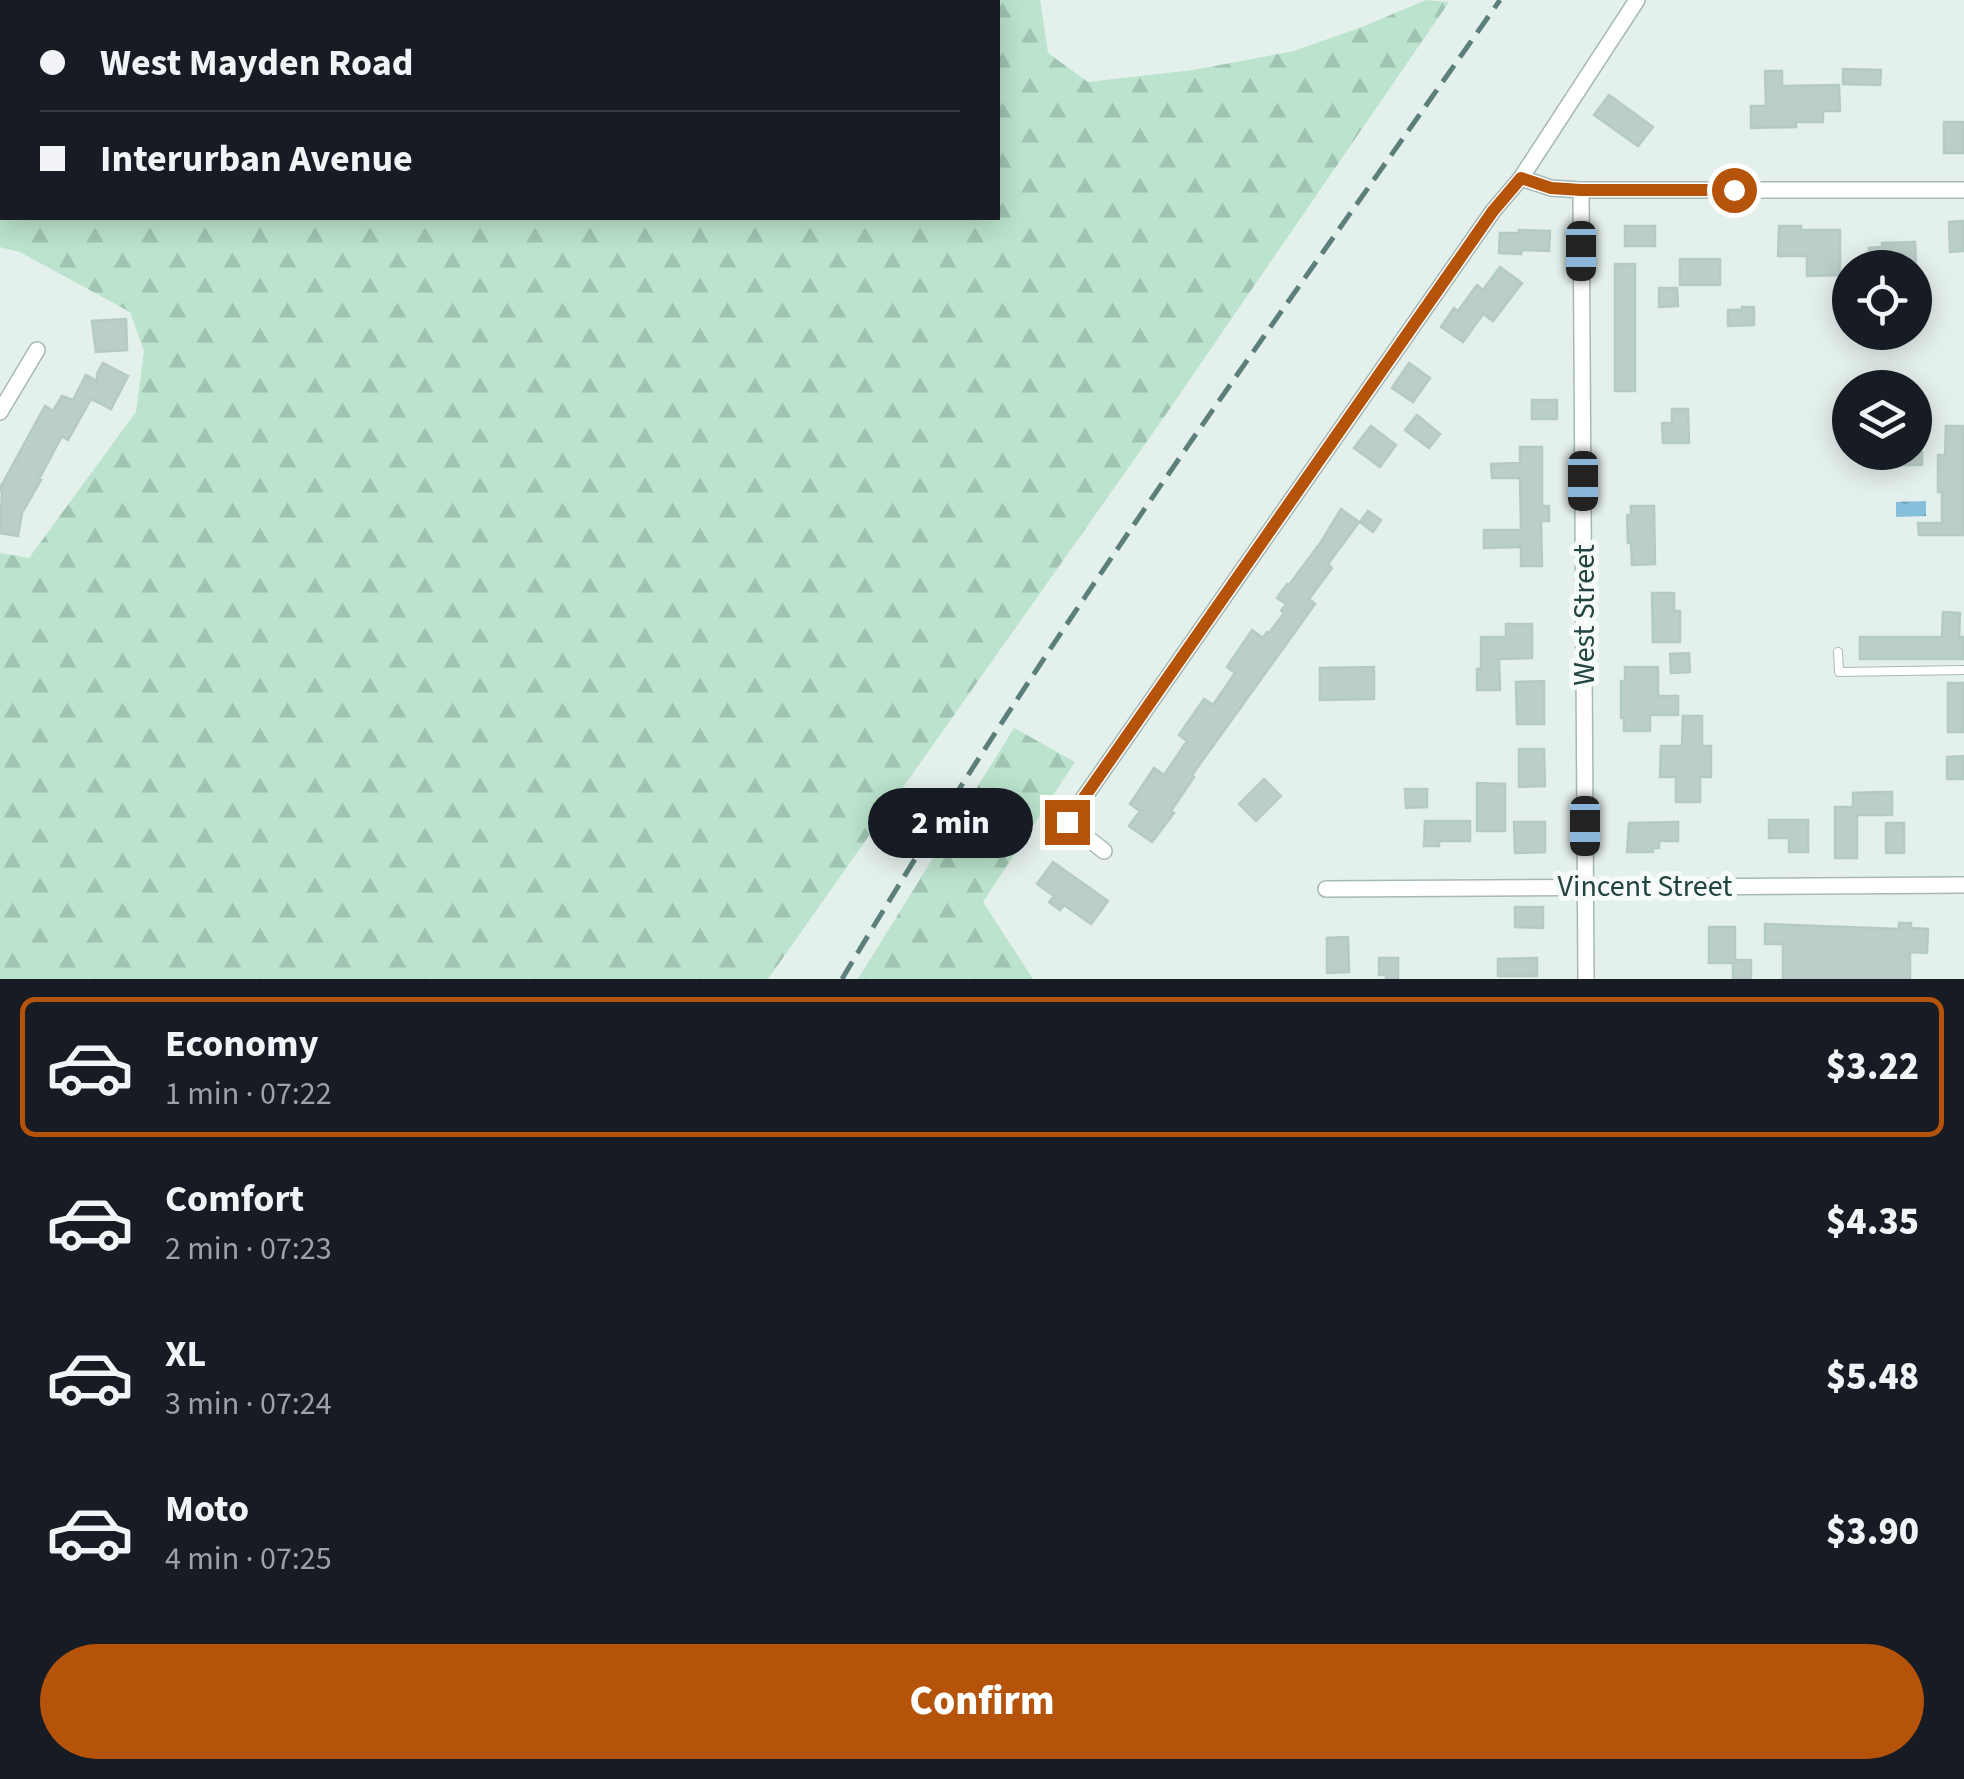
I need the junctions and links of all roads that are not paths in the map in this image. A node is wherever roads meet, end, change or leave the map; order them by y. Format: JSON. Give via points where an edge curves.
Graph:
{"nodes":[{"id":1,"x":1637,"y":0,"type":"edge"},
{"id":2,"x":1521,"y":178,"type":"junction"},
{"id":3,"x":1581,"y":190,"type":"junction"},
{"id":4,"x":1964,"y":190,"type":"edge"},
{"id":5,"x":37,"y":350,"type":"dead end"},
{"id":6,"x":1,"y":409,"type":"edge"},
{"id":7,"x":1838,"y":652,"type":"dead end"},
{"id":8,"x":1964,"y":670,"type":"edge"},
{"id":9,"x":1104,"y":851,"type":"dead end"},
{"id":10,"x":1964,"y":885,"type":"edge"},
{"id":11,"x":1586,"y":887,"type":"junction"},
{"id":12,"x":1326,"y":890,"type":"dead end"},
{"id":13,"x":1586,"y":979,"type":"edge"}],
"edges":[{"from":1,"to":2,"type":"street"},
{"from":2,"to":3,"type":"street"},
{"from":2,"to":9,"type":"street","via":[[1067,822]]},
{"from":3,"to":4,"type":"street"},
{"from":3,"to":11,"type":"street","name":"West Street"},
{"from":5,"to":6,"type":"street"},
{"from":7,"to":8,"type":"lane","via":[[1839,672]]},
{"from":10,"to":11,"type":"street","name":"Vincent Street"},
{"from":11,"to":12,"type":"street","name":"Vincent Street"},
{"from":11,"to":13,"type":"street","name":"West Street"}]}
